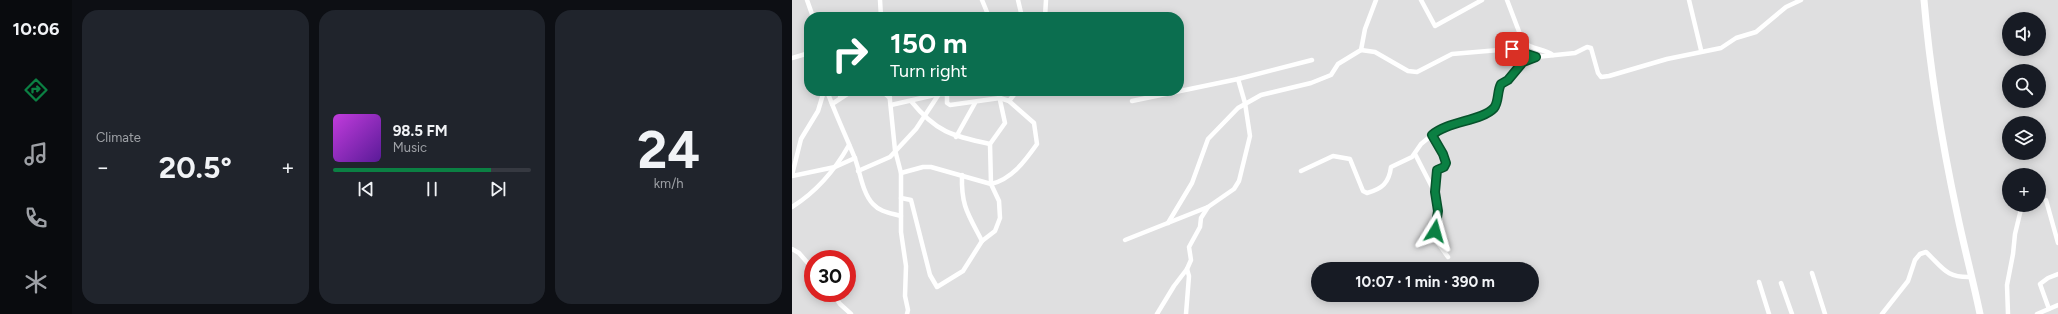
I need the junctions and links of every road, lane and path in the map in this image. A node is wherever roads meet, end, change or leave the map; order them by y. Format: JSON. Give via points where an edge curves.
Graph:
{"nodes":[{"id":1,"x":807,"y":0,"type":"edge"},
{"id":2,"x":880,"y":0,"type":"edge"},
{"id":3,"x":982,"y":0,"type":"edge"},
{"id":4,"x":1018,"y":0,"type":"edge"},
{"id":5,"x":1046,"y":0,"type":"edge"},
{"id":6,"x":1376,"y":0,"type":"edge"},
{"id":7,"x":1421,"y":0,"type":"edge"},
{"id":8,"x":1482,"y":0,"type":"edge"},
{"id":9,"x":1507,"y":0,"type":"edge"},
{"id":10,"x":1688,"y":0,"type":"edge"},
{"id":11,"x":1801,"y":0,"type":"edge"},
{"id":12,"x":1924,"y":0,"type":"edge"},
{"id":13,"x":811,"y":12,"type":"edge"},
{"id":14,"x":881,"y":12,"type":"edge"},
{"id":15,"x":987,"y":12,"type":"edge"},
{"id":16,"x":1021,"y":12,"type":"edge"},
{"id":17,"x":1045,"y":12,"type":"edge"},
{"id":18,"x":1361,"y":50,"type":"junction"},
{"id":19,"x":1701,"y":50,"type":"junction"},
{"id":20,"x":804,"y":54,"type":"edge"},
{"id":21,"x":1553,"y":55,"type":"junction"},
{"id":22,"x":1536,"y":57,"type":"junction"},
{"id":23,"x":792,"y":58,"type":"edge"},
{"id":24,"x":1312,"y":60,"type":"dead end"},
{"id":25,"x":1238,"y":79,"type":"junction"},
{"id":26,"x":1184,"y":90,"type":"edge"},
{"id":27,"x":822,"y":96,"type":"edge"},
{"id":28,"x":830,"y":96,"type":"edge"},
{"id":29,"x":843,"y":96,"type":"edge"},
{"id":30,"x":888,"y":96,"type":"edge"},
{"id":31,"x":931,"y":96,"type":"edge"},
{"id":32,"x":938,"y":96,"type":"edge"},
{"id":33,"x":947,"y":96,"type":"edge"},
{"id":34,"x":1010,"y":96,"type":"edge"},
{"id":35,"x":1013,"y":96,"type":"edge"},
{"id":36,"x":1156,"y":96,"type":"edge"},
{"id":37,"x":840,"y":98,"type":"joint"},
{"id":38,"x":890,"y":98,"type":"joint"},
{"id":39,"x":1000,"y":98,"type":"junction"},
{"id":40,"x":911,"y":101,"type":"junction"},
{"id":41,"x":1009,"y":101,"type":"junction"},
{"id":42,"x":1132,"y":101,"type":"dead end"},
{"id":43,"x":975,"y":103,"type":"junction"},
{"id":44,"x":1245,"y":103,"type":"junction"},
{"id":45,"x":832,"y":104,"type":"junction"},
{"id":46,"x":891,"y":105,"type":"junction"},
{"id":47,"x":924,"y":118,"type":"junction"},
{"id":48,"x":1432,"y":135,"type":"junction"},
{"id":49,"x":956,"y":137,"type":"junction"},
{"id":50,"x":990,"y":144,"type":"junction"},
{"id":51,"x":849,"y":145,"type":"junction"},
{"id":52,"x":895,"y":150,"type":"junction"},
{"id":53,"x":1415,"y":154,"type":"junction"},
{"id":54,"x":855,"y":158,"type":"junction"},
{"id":55,"x":835,"y":167,"type":"junction"},
{"id":56,"x":858,"y":171,"type":"junction"},
{"id":57,"x":1301,"y":171,"type":"dead end"},
{"id":58,"x":900,"y":173,"type":"junction"},
{"id":59,"x":962,"y":175,"type":"junction"},
{"id":60,"x":792,"y":176,"type":"edge"},
{"id":61,"x":991,"y":184,"type":"junction"},
{"id":62,"x":1435,"y":192,"type":"junction"},
{"id":63,"x":900,"y":198,"type":"junction"},
{"id":64,"x":2046,"y":200,"type":"dead end"},
{"id":65,"x":792,"y":207,"type":"edge"},
{"id":66,"x":1208,"y":207,"type":"junction"},
{"id":67,"x":2021,"y":212,"type":"edge"},
{"id":68,"x":901,"y":216,"type":"junction"},
{"id":69,"x":1168,"y":223,"type":"junction"},
{"id":70,"x":1125,"y":240,"type":"dead end"},
{"id":71,"x":982,"y":241,"type":"junction"},
{"id":72,"x":2058,"y":243,"type":"edge"},
{"id":73,"x":792,"y":249,"type":"edge"},
{"id":74,"x":1448,"y":257,"type":"dead end"},
{"id":75,"x":804,"y":259,"type":"edge"},
{"id":76,"x":1187,"y":269,"type":"junction"},
{"id":77,"x":1812,"y":273,"type":"dead end"},
{"id":78,"x":2058,"y":274,"type":"edge"},
{"id":79,"x":1971,"y":277,"type":"junction"},
{"id":80,"x":1759,"y":282,"type":"dead end"},
{"id":81,"x":1781,"y":283,"type":"dead end"},
{"id":82,"x":839,"y":302,"type":"edge"},
{"id":83,"x":2058,"y":305,"type":"edge"},
{"id":84,"x":2049,"y":309,"type":"junction"},
{"id":85,"x":851,"y":314,"type":"edge"},
{"id":86,"x":907,"y":314,"type":"edge"},
{"id":87,"x":1157,"y":314,"type":"edge"},
{"id":88,"x":1186,"y":314,"type":"edge"},
{"id":89,"x":1770,"y":314,"type":"edge"},
{"id":90,"x":1792,"y":314,"type":"edge"},
{"id":91,"x":1825,"y":314,"type":"edge"},
{"id":92,"x":1882,"y":314,"type":"edge"},
{"id":93,"x":1980,"y":314,"type":"edge"},
{"id":94,"x":2008,"y":314,"type":"edge"},
{"id":95,"x":2038,"y":314,"type":"edge"}],
"edges":[{"from":1,"to":13,"type":"street"},
{"from":2,"to":14,"type":"street"},
{"from":3,"to":15,"type":"street"},
{"from":4,"to":16,"type":"street"},
{"from":5,"to":17,"type":"street"},
{"from":6,"to":18,"type":"street","via":[[1365,29]]},
{"from":7,"to":8,"type":"street","via":[[1435,26]]},
{"from":9,"to":21,"type":"street","via":[[1523,42],[1527,46],[1546,50]]},
{"from":10,"to":19,"type":"street"},
{"from":11,"to":19,"type":"street","via":[[1786,7],[1756,32],[1736,38],[1721,48]]},
{"from":12,"to":79,"type":"main road","via":[[1928,47],[1937,101],[1956,212]]},
{"from":18,"to":22,"type":"street","via":[[1375,52],[1408,71],[1417,72],[1452,54],[1512,49]]},
{"from":18,"to":44,"type":"street","via":[[1338,64],[1331,75],[1311,83],[1262,95]]},
{"from":19,"to":21,"type":"street","via":[[1601,78],[1592,48]]},
{"from":20,"to":23,"type":"street"},
{"from":21,"to":22,"type":"street"},
{"from":22,"to":48,"type":"street","via":[[1523,62],[1508,80],[1501,84],[1496,107],[1489,113],[1444,127]]},
{"from":24,"to":25,"type":"street"},
{"from":25,"to":26,"type":"street"},
{"from":25,"to":44,"type":"street"},
{"from":27,"to":60,"type":"street","via":[[818,111],[801,139]]},
{"from":28,"to":45,"type":"street"},
{"from":29,"to":37,"type":"street"},
{"from":30,"to":38,"type":"street"},
{"from":31,"to":40,"type":"street"},
{"from":32,"to":47,"type":"street"},
{"from":33,"to":43,"type":"street","via":[[947,103],[950,105]]},
{"from":34,"to":41,"type":"street"},
{"from":35,"to":41,"type":"street"},
{"from":36,"to":42,"type":"street"},
{"from":37,"to":45,"type":"street"},
{"from":38,"to":46,"type":"street"},
{"from":39,"to":41,"type":"street"},
{"from":39,"to":43,"type":"street"},
{"from":39,"to":50,"type":"street","via":[[1005,123]]},
{"from":40,"to":46,"type":"street"},
{"from":40,"to":47,"type":"street"},
{"from":41,"to":61,"type":"street","via":[[1034,123],[1036,144],[1015,170],[1001,182]]},
{"from":43,"to":49,"type":"street"},
{"from":44,"to":66,"type":"street","via":[[1250,136],[1239,181],[1234,189]]},
{"from":44,"to":69,"type":"street","via":[[1208,138],[1192,183]]},
{"from":45,"to":51,"type":"street"},
{"from":46,"to":52,"type":"street"},
{"from":47,"to":49,"type":"street"},
{"from":47,"to":52,"type":"street","via":[[908,140]]},
{"from":48,"to":53,"type":"street","via":[[1421,144]]},
{"from":48,"to":62,"type":"street","via":[[1446,163],[1437,170]]},
{"from":49,"to":50,"type":"street"},
{"from":50,"to":61,"type":"street"},
{"from":51,"to":54,"type":"street"},
{"from":51,"to":55,"type":"street"},
{"from":52,"to":56,"type":"street","via":[[890,157]]},
{"from":52,"to":58,"type":"street"},
{"from":53,"to":57,"type":"street","via":[[1391,167],[1386,184],[1367,193],[1363,191],[1350,159],[1333,156]]},
{"from":53,"to":62,"type":"street"},
{"from":54,"to":55,"type":"street"},
{"from":54,"to":56,"type":"street"},
{"from":55,"to":60,"type":"street"},
{"from":55,"to":65,"type":"street","via":[[817,188]]},
{"from":56,"to":68,"type":"street","via":[[871,203],[884,212]]},
{"from":58,"to":59,"type":"street","via":[[931,167]]},
{"from":58,"to":63,"type":"street"},
{"from":59,"to":61,"type":"street"},
{"from":59,"to":71,"type":"street","via":[[961,196],[967,214]]},
{"from":61,"to":71,"type":"street","via":[[999,201],[1000,218],[995,231]]},
{"from":62,"to":74,"type":"street","via":[[1438,211],[1436,237],[1443,253]]},
{"from":63,"to":68,"type":"street"},
{"from":63,"to":71,"type":"street","via":[[911,200],[930,275],[937,287],[963,271]]},
{"from":64,"to":72,"type":"street"},
{"from":66,"to":69,"type":"street"},
{"from":66,"to":76,"type":"street","via":[[1189,247],[1191,260]]},
{"from":67,"to":94,"type":"street","via":[[2007,285]]},
{"from":68,"to":86,"type":"street"},
{"from":69,"to":70,"type":"street"},
{"from":73,"to":75,"type":"street"},
{"from":76,"to":87,"type":"street"},
{"from":76,"to":88,"type":"street","via":[[1189,276]]},
{"from":77,"to":91,"type":"street"},
{"from":78,"to":84,"type":"street","via":[[2040,284]]},
{"from":79,"to":92,"type":"street","via":[[1948,274],[1926,252],[1920,254],[1915,260],[1908,282]]},
{"from":79,"to":93,"type":"main road"},
{"from":80,"to":89,"type":"street"},
{"from":81,"to":90,"type":"street"},
{"from":82,"to":85,"type":"street"},
{"from":83,"to":84,"type":"street"},
{"from":84,"to":95,"type":"street"}]}
